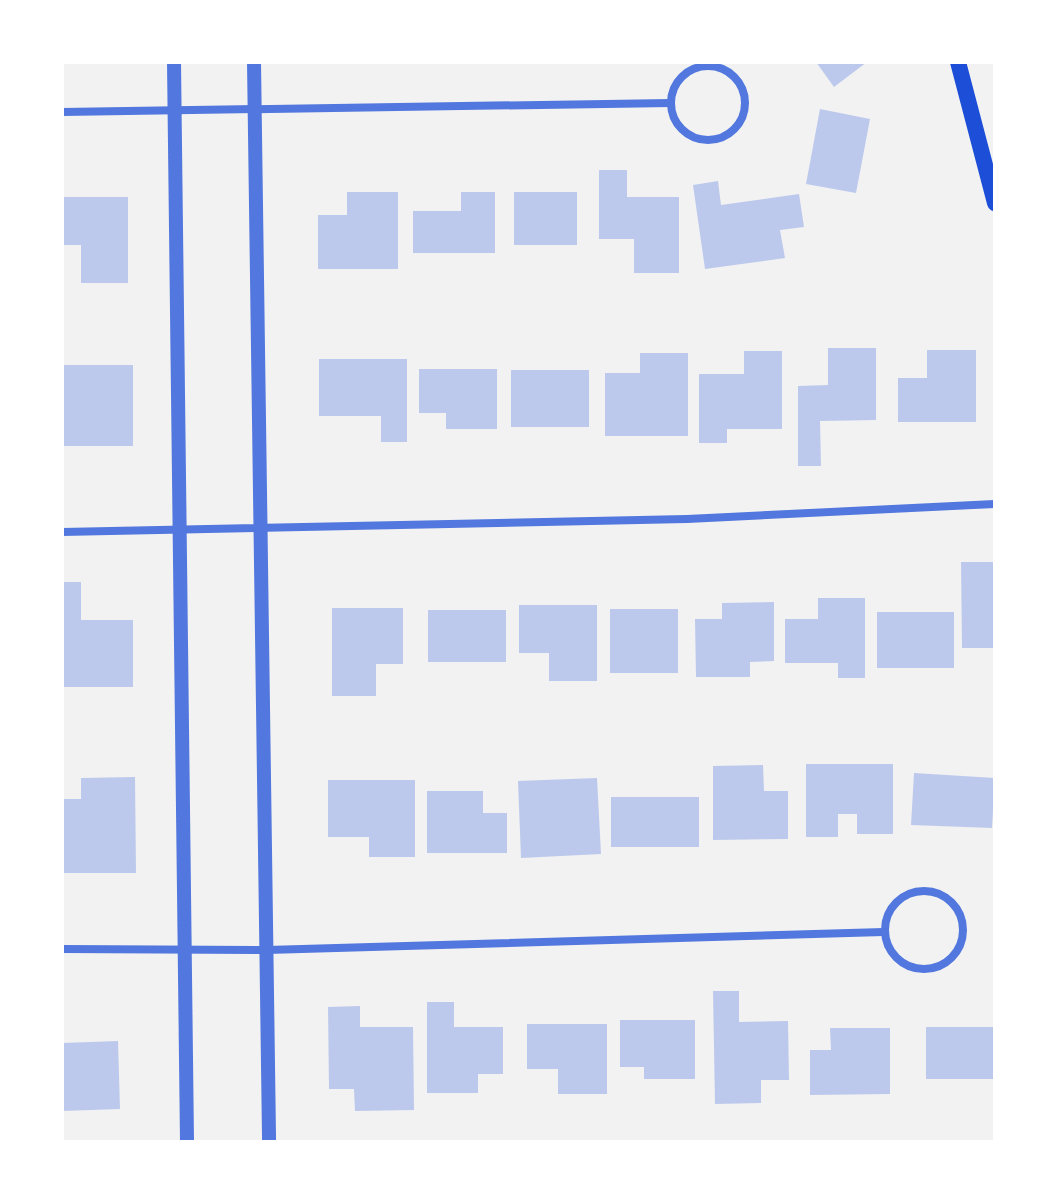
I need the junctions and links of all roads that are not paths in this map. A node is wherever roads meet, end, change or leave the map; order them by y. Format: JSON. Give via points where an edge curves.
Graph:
{"nodes":[{"id":1,"x":174,"y":62,"type":"edge"},
{"id":2,"x":254,"y":62,"type":"edge"},
{"id":3,"x":958,"y":62,"type":"edge"},
{"id":4,"x":671,"y":103,"type":"junction"},
{"id":5,"x":62,"y":112,"type":"edge"},
{"id":6,"x":174,"y":113,"type":"junction"},
{"id":7,"x":252,"y":113,"type":"junction"},
{"id":8,"x":995,"y":203,"type":"edge"},
{"id":9,"x":995,"y":504,"type":"edge"},
{"id":10,"x":258,"y":529,"type":"junction"},
{"id":11,"x":178,"y":531,"type":"junction"},
{"id":12,"x":62,"y":532,"type":"edge"},
{"id":13,"x":884,"y":932,"type":"junction"},
{"id":14,"x":62,"y":949,"type":"edge"},
{"id":15,"x":185,"y":950,"type":"junction"},
{"id":16,"x":267,"y":950,"type":"junction"},
{"id":17,"x":187,"y":1142,"type":"edge"},
{"id":18,"x":269,"y":1142,"type":"edge"}],
"edges":[{"from":1,"to":6,"type":"street"},
{"from":2,"to":7,"type":"street"},
{"from":3,"to":8,"type":"main road"},
{"from":4,"to":4,"type":"street","via":[[687,133],[710,140],[739,123],[746,100],[736,77],[726,69],[701,66],[679,79]]},
{"from":4,"to":7,"type":"street"},
{"from":5,"to":6,"type":"street"},
{"from":6,"to":7,"type":"street"},
{"from":6,"to":11,"type":"street"},
{"from":7,"to":10,"type":"street"},
{"from":9,"to":10,"type":"street","via":[[866,513]]},
{"from":10,"to":11,"type":"street"},
{"from":10,"to":16,"type":"street"},
{"from":11,"to":12,"type":"street"},
{"from":11,"to":15,"type":"street"},
{"from":13,"to":13,"type":"street","via":[[895,957],[919,969],[945,963],[955,954],[963,928],[954,905],[921,891],[899,900]]},
{"from":13,"to":16,"type":"street"},
{"from":14,"to":15,"type":"street"},
{"from":15,"to":16,"type":"street"},
{"from":15,"to":17,"type":"street"},
{"from":16,"to":18,"type":"street"}]}
